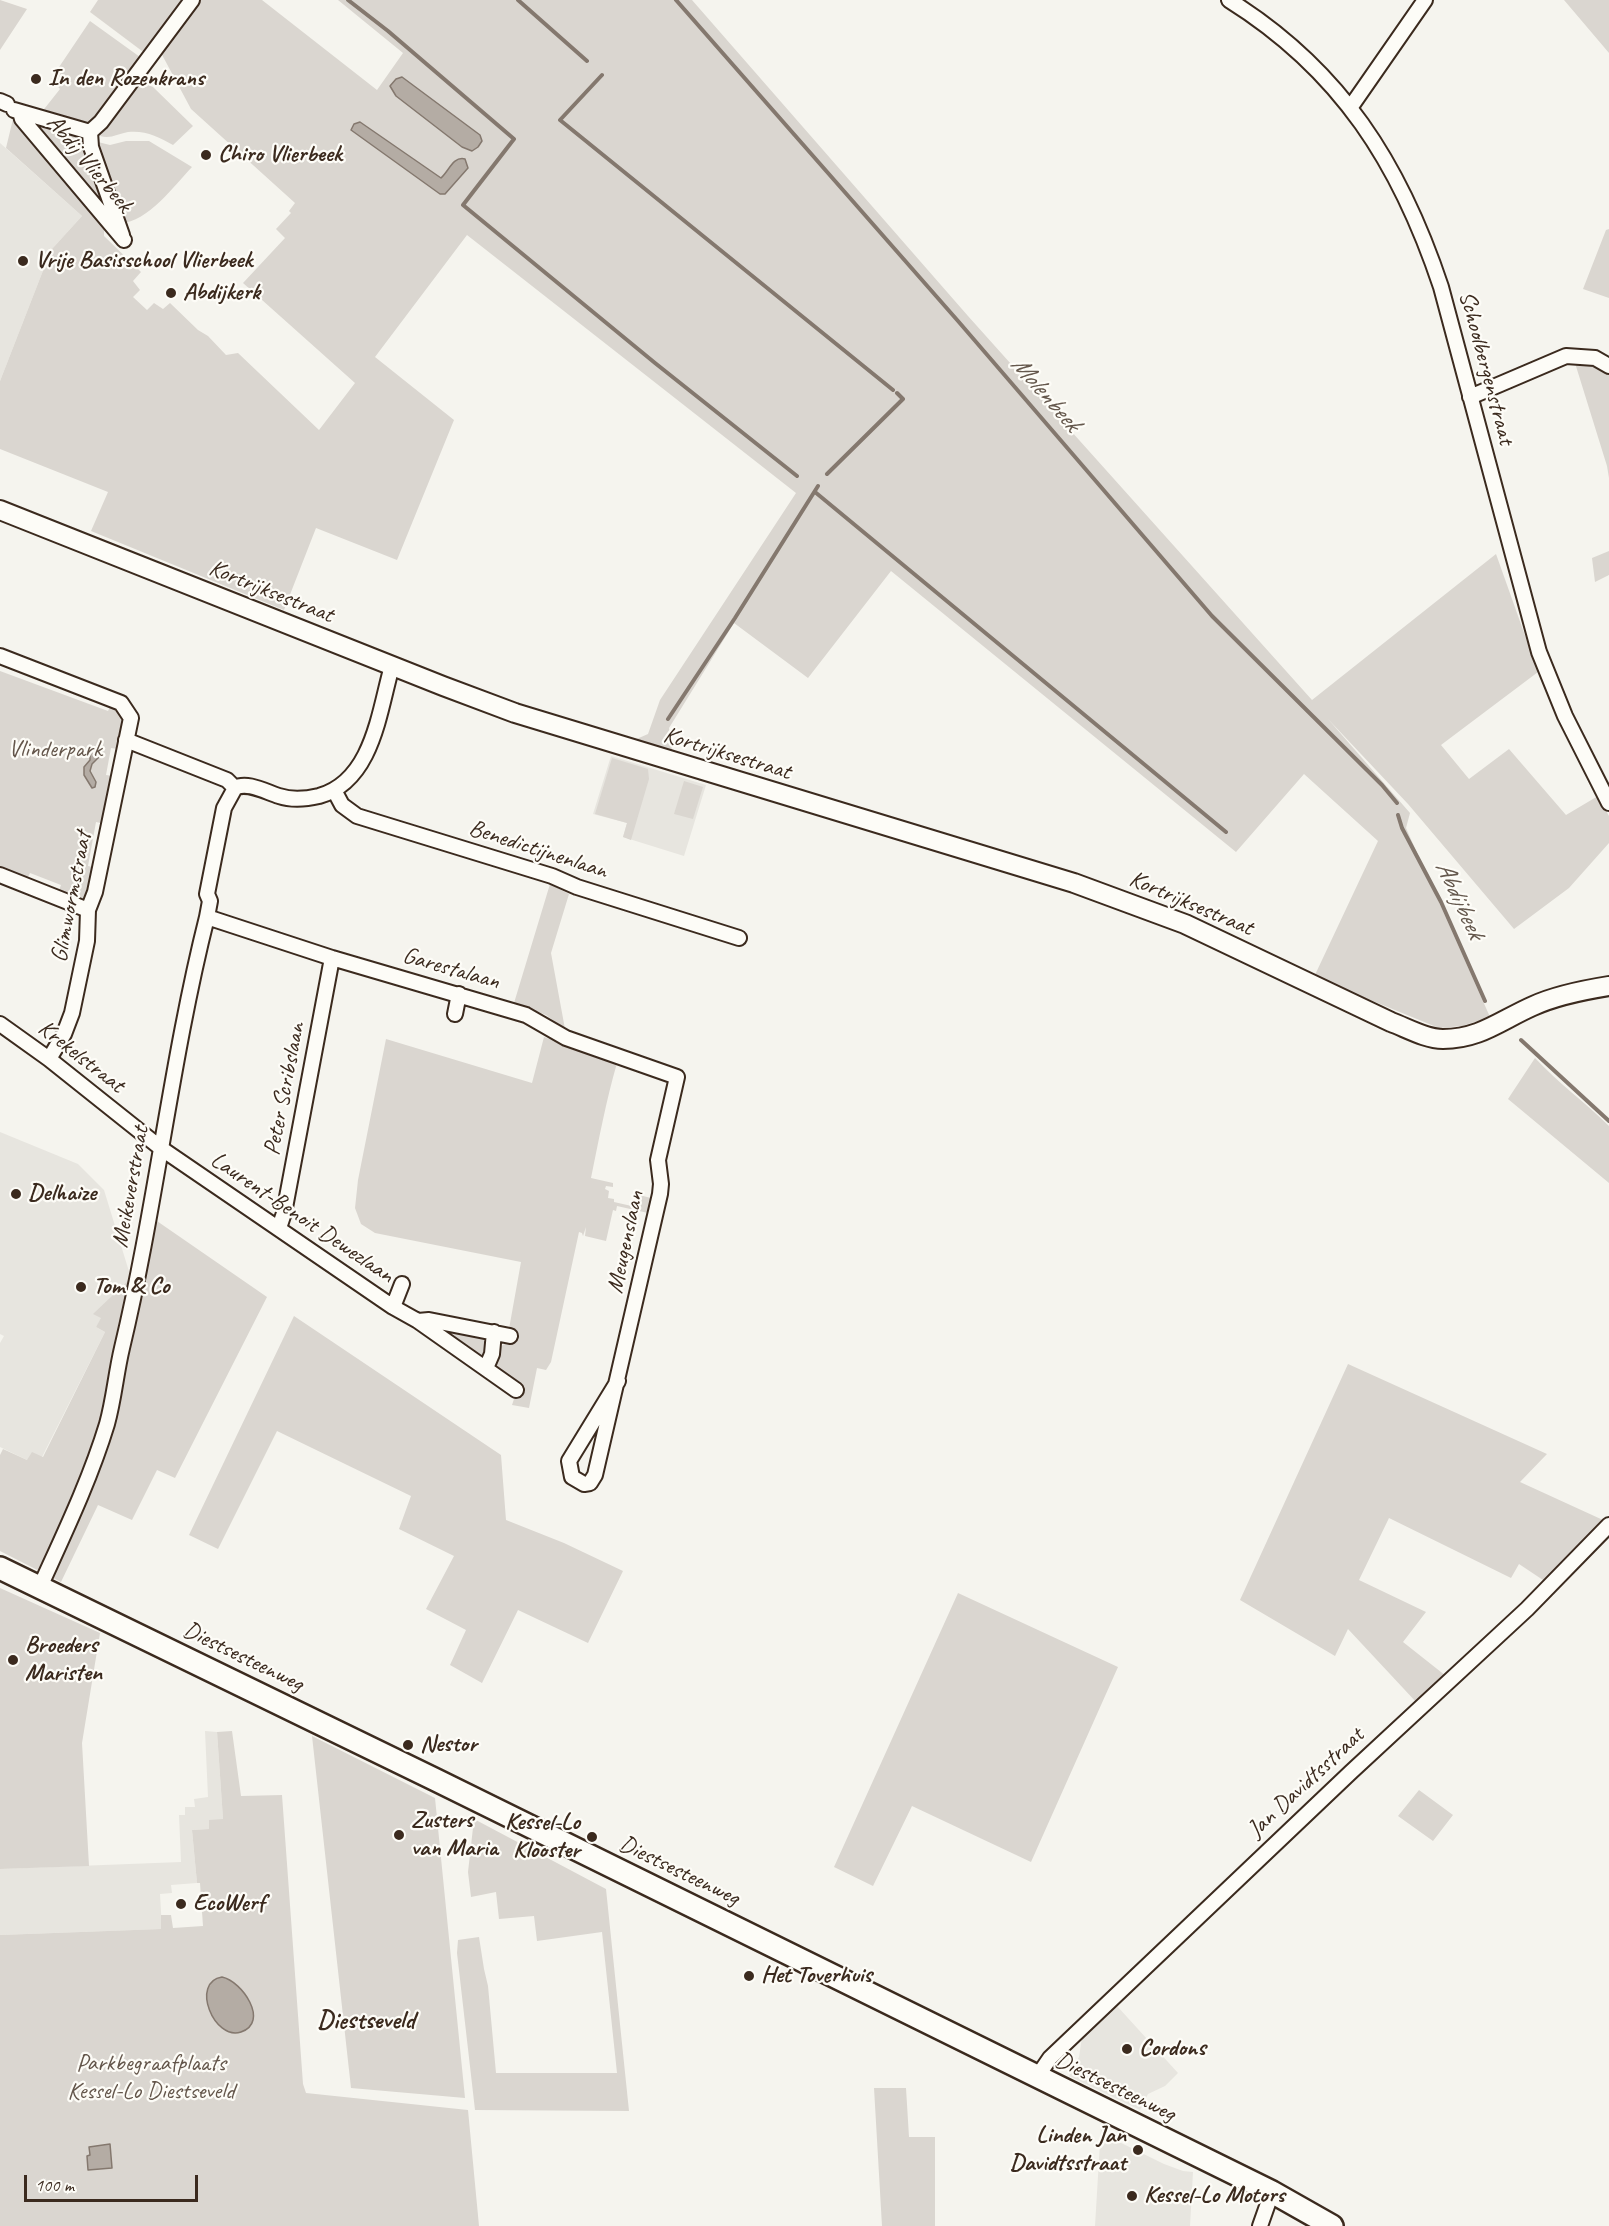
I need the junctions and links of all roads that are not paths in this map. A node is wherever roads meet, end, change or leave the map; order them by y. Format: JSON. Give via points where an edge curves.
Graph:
{"nodes":[{"id":1,"x":192,"y":0,"type":"edge"},
{"id":2,"x":1229,"y":0,"type":"edge"},
{"id":3,"x":1425,"y":0,"type":"edge"},
{"id":4,"x":10,"y":107,"type":"edge"},
{"id":5,"x":1350,"y":108,"type":"junction"},
{"id":6,"x":90,"y":132,"type":"junction"},
{"id":7,"x":1609,"y":366,"type":"edge"},
{"id":8,"x":1470,"y":397,"type":"junction"},
{"id":9,"x":0,"y":510,"type":"edge"},
{"id":10,"x":0,"y":656,"type":"edge"},
{"id":11,"x":392,"y":666,"type":"junction"},
{"id":12,"x":126,"y":740,"type":"junction"},
{"id":13,"x":235,"y":788,"type":"junction"},
{"id":14,"x":334,"y":790,"type":"junction"},
{"id":15,"x":1609,"y":802,"type":"edge"},
{"id":16,"x":0,"y":875,"type":"edge"},
{"id":17,"x":88,"y":910,"type":"junction"},
{"id":18,"x":207,"y":917,"type":"junction"},
{"id":19,"x":739,"y":938,"type":"dead end"},
{"id":20,"x":332,"y":958,"type":"junction"},
{"id":21,"x":1609,"y":986,"type":"edge"},
{"id":22,"x":459,"y":994,"type":"junction"},
{"id":23,"x":455,"y":1014,"type":"dead end"},
{"id":24,"x":0,"y":1024,"type":"edge"},
{"id":25,"x":49,"y":1059,"type":"junction"},
{"id":26,"x":677,"y":1077,"type":"joint"},
{"id":27,"x":162,"y":1149,"type":"junction"},
{"id":28,"x":279,"y":1228,"type":"junction"},
{"id":29,"x":402,"y":1284,"type":"dead end"},
{"id":30,"x":393,"y":1307,"type":"junction"},
{"id":31,"x":418,"y":1321,"type":"junction"},
{"id":32,"x":494,"y":1332,"type":"junction"},
{"id":33,"x":510,"y":1336,"type":"dead end"},
{"id":34,"x":486,"y":1368,"type":"junction"},
{"id":35,"x":618,"y":1381,"type":"junction"},
{"id":36,"x":516,"y":1390,"type":"dead end"},
{"id":37,"x":580,"y":1442,"type":"junction"},
{"id":38,"x":600,"y":1452,"type":"junction"},
{"id":39,"x":1609,"y":1524,"type":"edge"},
{"id":40,"x":0,"y":1568,"type":"edge"},
{"id":41,"x":40,"y":1587,"type":"junction"},
{"id":42,"x":1037,"y":2077,"type":"junction"},
{"id":43,"x":1272,"y":2192,"type":"junction"},
{"id":44,"x":1260,"y":2226,"type":"edge"},
{"id":45,"x":1332,"y":2226,"type":"edge"}],
"edges":[{"from":1,"to":6,"type":"street","name":"Abdij Vlierbeek"},
{"from":2,"to":5,"type":"street","name":"Schoolbergenstraat","via":[[1310,63]]},
{"from":3,"to":5,"type":"street"},
{"from":4,"to":6,"type":"street","name":"Abdij Vlierbeek"},
{"from":4,"to":6,"type":"street","name":"Abdij Vlierbeek","via":[[124,240],[91,147]]},
{"from":5,"to":8,"type":"street","name":"Schoolbergenstraat","via":[[1383,154],[1416,218],[1441,287]]},
{"from":7,"to":8,"type":"street","via":[[1595,358],[1566,356]]},
{"from":8,"to":15,"type":"street","name":"Schoolbergenstraat","via":[[1539,652],[1565,716]]},
{"from":9,"to":11,"type":"street","name":"Kortrijksestraat"},
{"from":10,"to":12,"type":"street","name":"Glimwormstraat","via":[[121,703],[130,718]]},
{"from":11,"to":14,"type":"street","via":[[363,760]]},
{"from":11,"to":21,"type":"street","name":"Kortrijksestraat","via":[[515,713],[1129,902],[1185,924],[1390,1022],[1441,1039],[1487,1031],[1534,1005]]},
{"from":12,"to":13,"type":"street","via":[[227,780]]},
{"from":12,"to":17,"type":"street","name":"Glimwormstraat"},
{"from":13,"to":14,"type":"street","via":[[244,785],[297,799]]},
{"from":13,"to":18,"type":"street","name":"Meikeverstraat","via":[[224,808],[207,894]]},
{"from":14,"to":19,"type":"street","name":"Benedictijnenlaan","via":[[342,805],[357,816]]},
{"from":16,"to":17,"type":"street"},
{"from":17,"to":25,"type":"street","name":"Glimwormstraat","via":[[87,940],[72,1013]]},
{"from":18,"to":20,"type":"street","name":"Garestalaan"},
{"from":18,"to":27,"type":"street","name":"Meikeverstraat"},
{"from":20,"to":22,"type":"street","name":"Garestalaan"},
{"from":20,"to":28,"type":"street","name":"Peter Scribslaan"},
{"from":22,"to":23,"type":"street"},
{"from":22,"to":26,"type":"street","name":"Garestalaan","via":[[526,1015],[566,1038]]},
{"from":24,"to":25,"type":"street","name":"Krekelstraat"},
{"from":25,"to":27,"type":"street","name":"Krekelstraat"},
{"from":26,"to":35,"type":"street","name":"Meugenslaan","via":[[658,1160],[660,1194]]},
{"from":27,"to":28,"type":"street","name":"Laurent-Benoit Dewezlaan"},
{"from":27,"to":41,"type":"street","name":"Meikeverstraat","via":[[115,1392],[98,1449]]},
{"from":28,"to":30,"type":"street","name":"Laurent-Benoit Dewezlaan"},
{"from":29,"to":30,"type":"street"},
{"from":30,"to":31,"type":"street","name":"Laurent-Benoit Dewezlaan"},
{"from":31,"to":32,"type":"street","name":"Laurent-Benoit Dewezlaan"},
{"from":31,"to":34,"type":"street","name":"Laurent-Benoit Dewezlaan"},
{"from":32,"to":33,"type":"street","name":"Laurent-Benoit Dewezlaan"},
{"from":32,"to":34,"type":"street"},
{"from":34,"to":36,"type":"street","name":"Laurent-Benoit Dewezlaan"},
{"from":35,"to":37,"type":"street","name":"Meugenslaan"},
{"from":35,"to":38,"type":"street","name":"Meugenslaan"},
{"from":37,"to":38,"type":"street"},
{"from":37,"to":38,"type":"street","name":"Meugenslaan","via":[[568,1464],[572,1477],[579,1482],[591,1482]]},
{"from":39,"to":42,"type":"street","name":"Jan Davidtsstraat","via":[[1527,1609],[1050,2058]]},
{"from":40,"to":41,"type":"main road","name":"Diestsesteenweg"},
{"from":41,"to":42,"type":"main road","name":"Diestsesteenweg"},
{"from":42,"to":43,"type":"main road","name":"Diestsesteenweg"},
{"from":43,"to":44,"type":"street"},
{"from":43,"to":45,"type":"main road","name":"Diestsesteenweg"}]}
